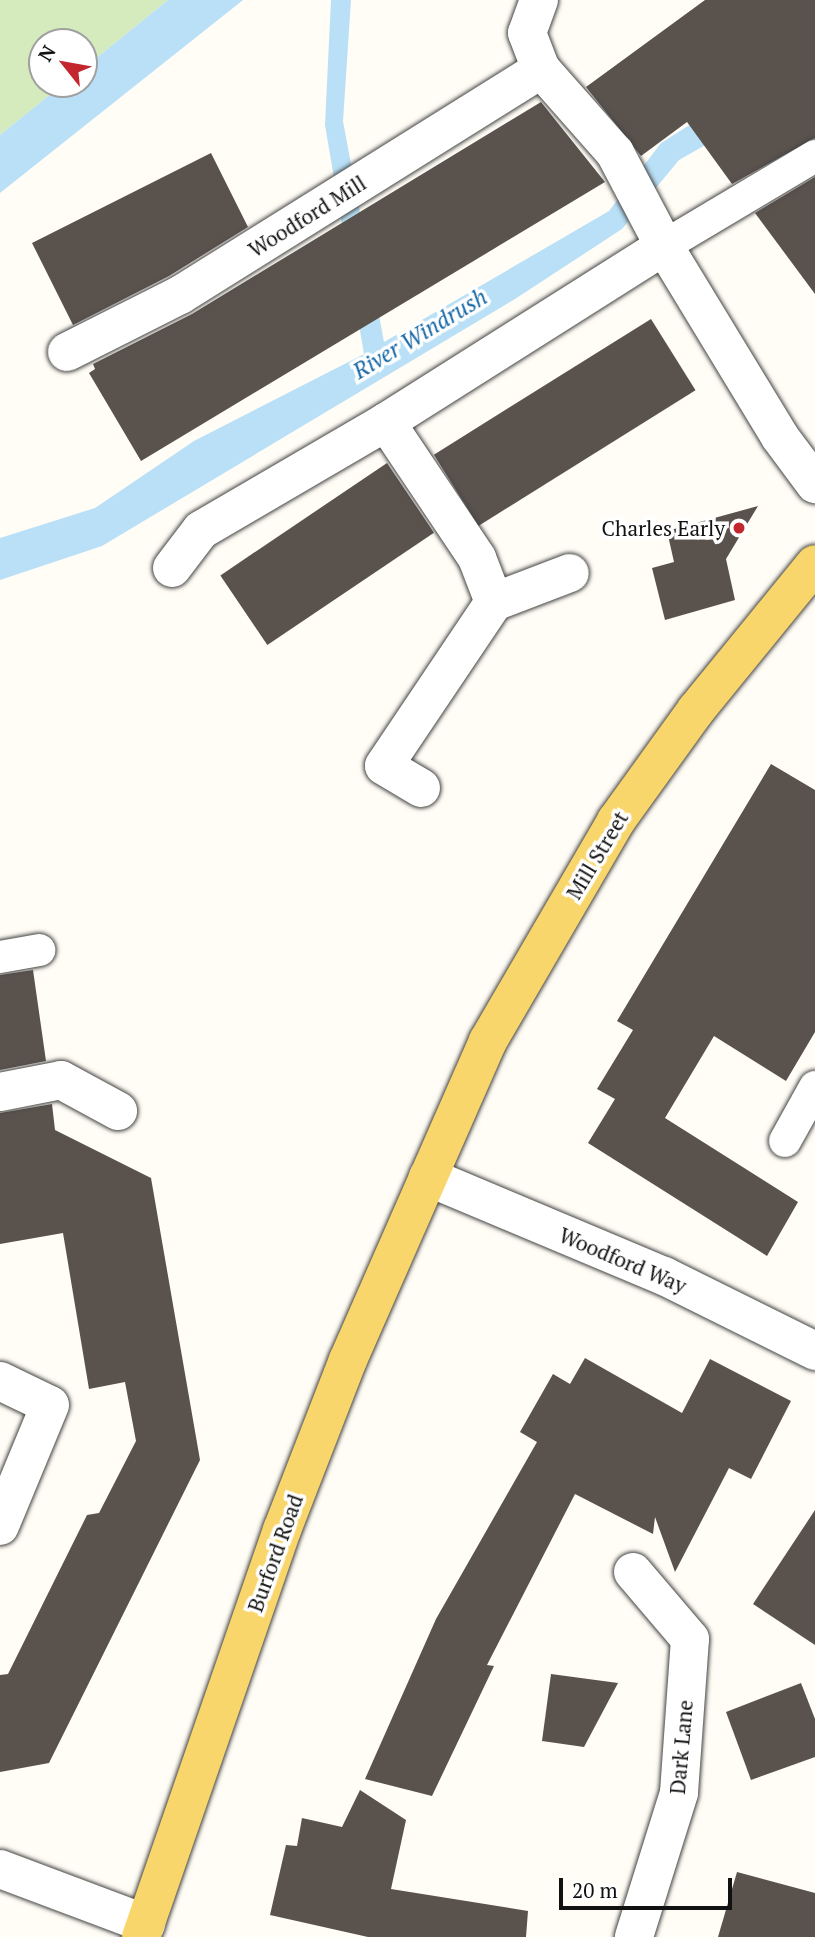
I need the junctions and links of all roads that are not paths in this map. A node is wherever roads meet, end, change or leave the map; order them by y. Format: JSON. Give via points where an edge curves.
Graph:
{"nodes":[{"id":1,"x":539,"y":0,"type":"edge"},
{"id":2,"x":541,"y":69,"type":"junction"},
{"id":3,"x":815,"y":156,"type":"edge"},
{"id":4,"x":660,"y":236,"type":"junction"},
{"id":5,"x":67,"y":352,"type":"dead end"},
{"id":6,"x":386,"y":422,"type":"junction"},
{"id":7,"x":815,"y":484,"type":"edge"},
{"id":8,"x":815,"y":564,"type":"edge"},
{"id":9,"x":172,"y":568,"type":"dead end"},
{"id":10,"x":570,"y":573,"type":"dead end"},
{"id":11,"x":494,"y":602,"type":"junction"},
{"id":12,"x":421,"y":788,"type":"dead end"},
{"id":13,"x":39,"y":950,"type":"dead end"},
{"id":14,"x":0,"y":957,"type":"edge"},
{"id":15,"x":815,"y":1087,"type":"edge"},
{"id":16,"x":0,"y":1092,"type":"edge"},
{"id":17,"x":118,"y":1111,"type":"dead end"},
{"id":18,"x":785,"y":1140,"type":"dead end"},
{"id":19,"x":428,"y":1177,"type":"junction"},
{"id":20,"x":815,"y":1351,"type":"edge"},
{"id":21,"x":0,"y":1381,"type":"edge"},
{"id":22,"x":0,"y":1526,"type":"edge"},
{"id":23,"x":633,"y":1572,"type":"dead end"},
{"id":24,"x":0,"y":1869,"type":"edge"},
{"id":25,"x":143,"y":1931,"type":"edge"},
{"id":26,"x":634,"y":1937,"type":"edge"}],
"edges":[{"from":1,"to":2,"type":"street","via":[[527,33]]},
{"from":2,"to":4,"type":"street","via":[[615,153]]},
{"from":2,"to":5,"type":"street","name":"Woodford Mill","via":[[180,295]]},
{"from":3,"to":4,"type":"lane"},
{"from":4,"to":6,"type":"street"},
{"from":4,"to":7,"type":"street","via":[[780,438]]},
{"from":6,"to":9,"type":"street","via":[[201,530]]},
{"from":6,"to":11,"type":"street","via":[[477,558]]},
{"from":8,"to":19,"type":"main road","name":"Mill Street","via":[[696,710],[616,821],[488,1041]]},
{"from":10,"to":11,"type":"street"},
{"from":11,"to":12,"type":"street","via":[[384,766]]},
{"from":13,"to":14,"type":"lane"},
{"from":15,"to":18,"type":"lane"},
{"from":16,"to":17,"type":"street","via":[[61,1080]]},
{"from":19,"to":20,"type":"street","name":"Woodford Way","via":[[664,1276]]},
{"from":19,"to":25,"type":"main road","name":"Burford Road","via":[[282,1530]]},
{"from":21,"to":22,"type":"street","via":[[50,1405]]},
{"from":23,"to":26,"type":"street","name":"Dark Lane","via":[[690,1639],[679,1793]]},
{"from":24,"to":25,"type":"street"}]}
